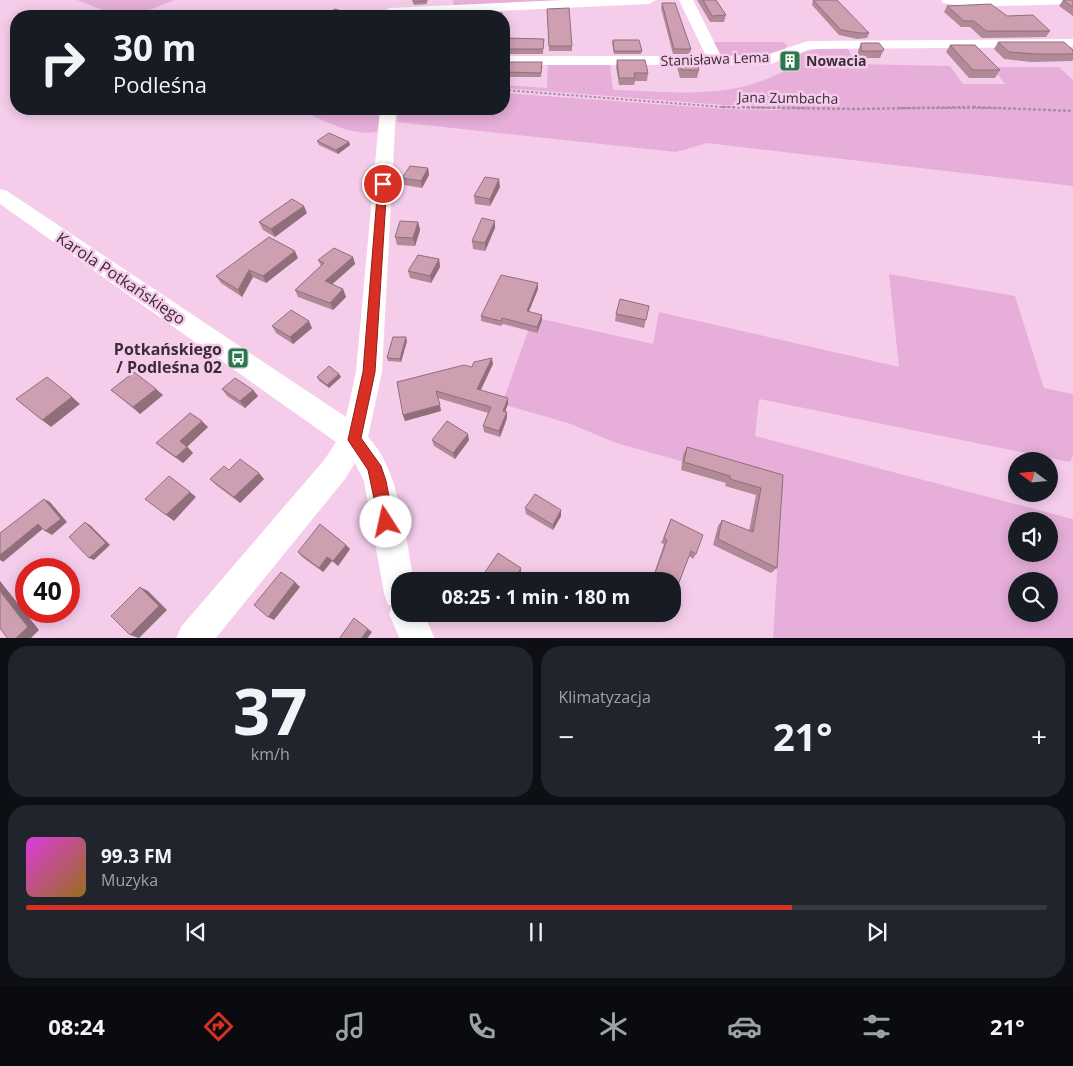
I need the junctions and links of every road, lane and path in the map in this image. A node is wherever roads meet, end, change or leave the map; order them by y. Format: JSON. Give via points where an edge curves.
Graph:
{"nodes":[{"id":1,"x":649,"y":0,"type":"edge"},
{"id":2,"x":686,"y":0,"type":"edge"},
{"id":3,"x":948,"y":0,"type":"edge"},
{"id":4,"x":1073,"y":0,"type":"edge"},
{"id":5,"x":389,"y":10,"type":"edge"},
{"id":6,"x":1073,"y":43,"type":"edge"},
{"id":7,"x":510,"y":61,"type":"edge"},
{"id":8,"x":716,"y":61,"type":"junction"},
{"id":9,"x":510,"y":90,"type":"edge"},
{"id":10,"x":1073,"y":111,"type":"edge"},
{"id":11,"x":388,"y":115,"type":"edge"},
{"id":12,"x":0,"y":195,"type":"edge"},
{"id":13,"x":354,"y":440,"type":"junction"},
{"id":14,"x":396,"y":572,"type":"edge"},
{"id":15,"x":410,"y":622,"type":"edge"},
{"id":16,"x":193,"y":638,"type":"edge"},
{"id":17,"x":418,"y":638,"type":"edge"}],
"edges":[{"from":1,"to":5,"type":"street"},
{"from":2,"to":8,"type":"street"},
{"from":3,"to":4,"type":"street","via":[[969,3]]},
{"from":6,"to":8,"type":"street","name":"Stanisława Lema","via":[[808,45],[768,60]]},
{"from":7,"to":8,"type":"street","name":"Stanisława Lema"},
{"from":9,"to":10,"type":"path","name":"Jana Zumbacha","via":[[722,107],[973,107]]},
{"from":11,"to":13,"type":"street","via":[[369,372]]},
{"from":12,"to":13,"type":"street","name":"Karola Potkańskiego"},
{"from":13,"to":14,"type":"street","name":"Karola Potkańskiego","via":[[374,466],[379,481]]},
{"from":13,"to":16,"type":"street","via":[[335,469]]},
{"from":15,"to":17,"type":"street"}]}
